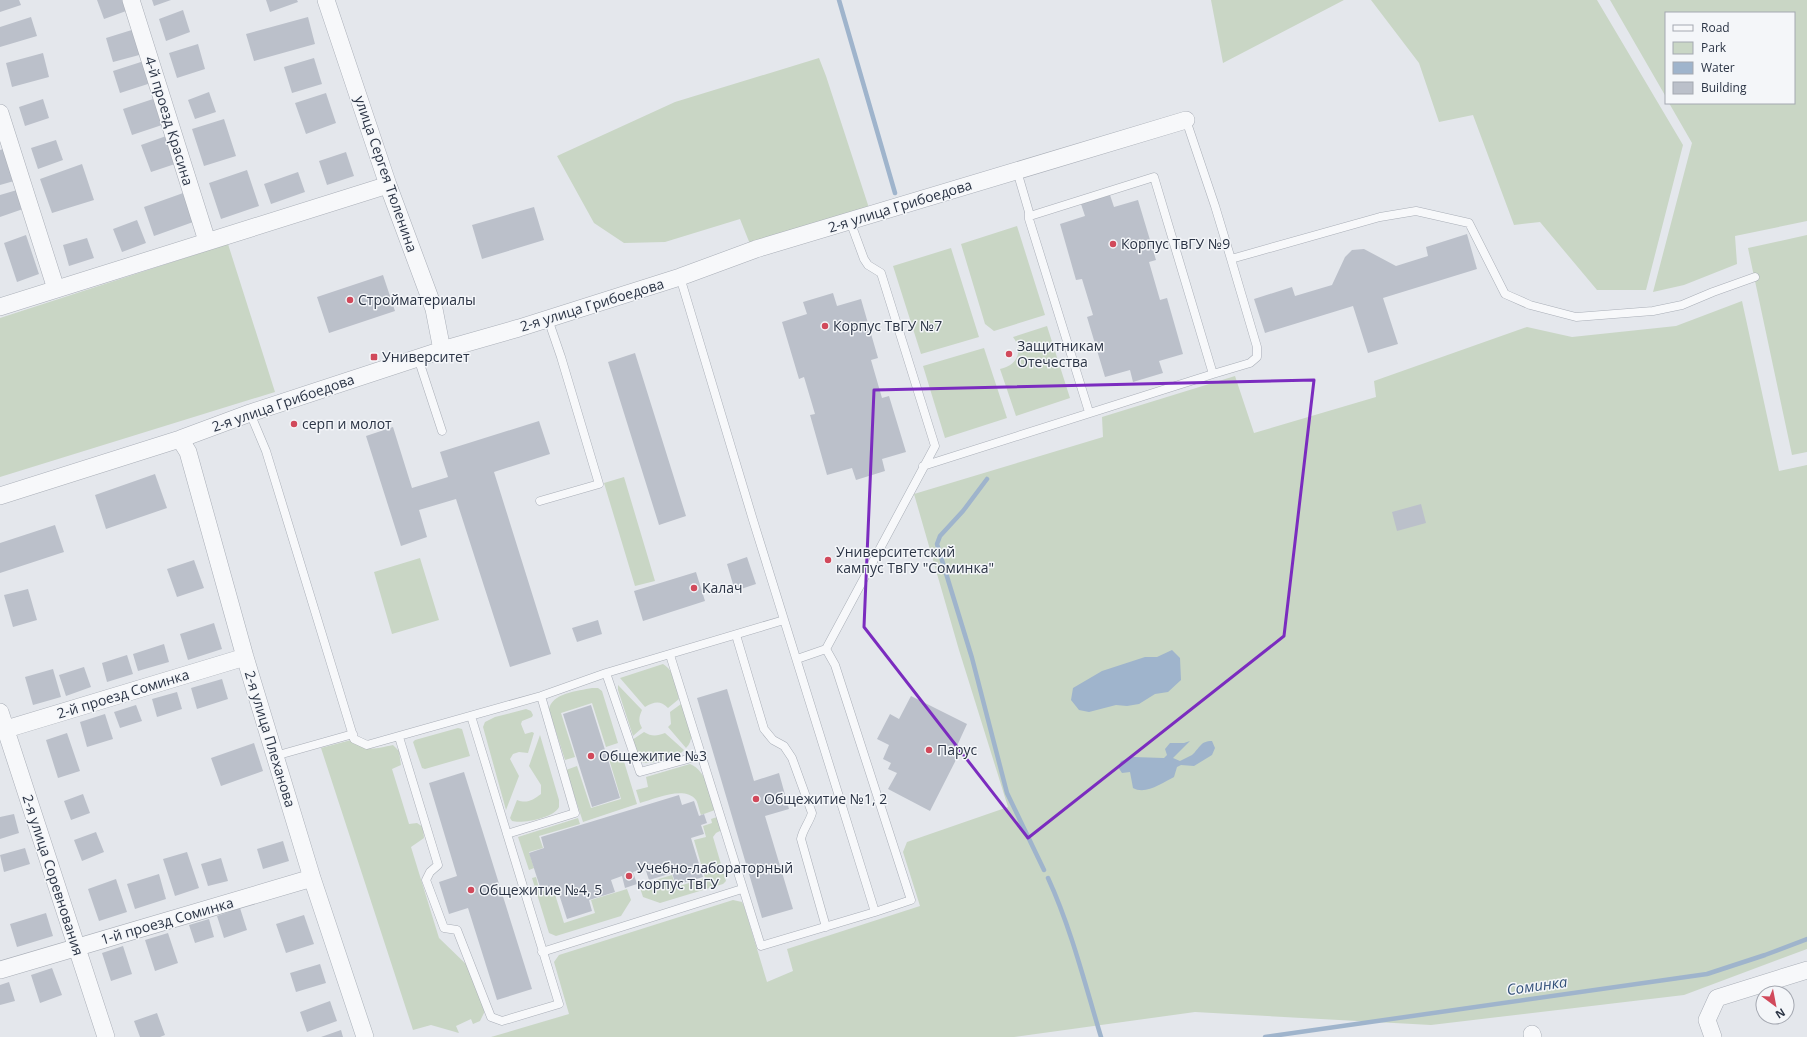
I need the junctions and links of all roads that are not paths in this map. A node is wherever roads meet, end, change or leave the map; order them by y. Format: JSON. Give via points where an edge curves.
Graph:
{"nodes":[{"id":1,"x":131,"y":0,"type":"edge"},
{"id":2,"x":326,"y":0,"type":"edge"},
{"id":3,"x":0,"y":113,"type":"edge"},
{"id":4,"x":1186,"y":120,"type":"joint"},
{"id":5,"x":1017,"y":170,"type":"junction"},
{"id":6,"x":388,"y":185,"type":"junction"},
{"id":7,"x":1030,"y":216,"type":"junction"},
{"id":8,"x":850,"y":221,"type":"junction"},
{"id":9,"x":207,"y":241,"type":"junction"},
{"id":10,"x":1231,"y":259,"type":"junction"},
{"id":11,"x":680,"y":277,"type":"junction"},
{"id":12,"x":1755,"y":277,"type":"dead end"},
{"id":13,"x":56,"y":289,"type":"junction"},
{"id":14,"x":0,"y":307,"type":"edge"},
{"id":15,"x":548,"y":319,"type":"junction"},
{"id":16,"x":442,"y":350,"type":"junction"},
{"id":17,"x":418,"y":358,"type":"junction"},
{"id":18,"x":1213,"y":374,"type":"junction"},
{"id":19,"x":1089,"y":412,"type":"junction"},
{"id":20,"x":250,"y":413,"type":"junction"},
{"id":21,"x":442,"y":431,"type":"dead end"},
{"id":22,"x":180,"y":439,"type":"junction"},
{"id":23,"x":923,"y":466,"type":"junction"},
{"id":24,"x":0,"y":496,"type":"edge"},
{"id":25,"x":540,"y":501,"type":"dead end"},
{"id":26,"x":784,"y":620,"type":"junction"},
{"id":27,"x":736,"y":635,"type":"junction"},
{"id":28,"x":826,"y":649,"type":"junction"},
{"id":29,"x":670,"y":655,"type":"junction"},
{"id":30,"x":245,"y":657,"type":"junction"},
{"id":31,"x":797,"y":659,"type":"junction"},
{"id":32,"x":606,"y":674,"type":"junction"},
{"id":33,"x":541,"y":696,"type":"junction"},
{"id":34,"x":0,"y":712,"type":"edge"},
{"id":35,"x":471,"y":716,"type":"junction"},
{"id":36,"x":3,"y":731,"type":"edge"},
{"id":37,"x":353,"y":734,"type":"junction"},
{"id":38,"x":399,"y":736,"type":"junction"},
{"id":39,"x":702,"y":755,"type":"junction"},
{"id":40,"x":275,"y":756,"type":"junction"},
{"id":41,"x":507,"y":834,"type":"junction"},
{"id":42,"x":312,"y":878,"type":"junction"},
{"id":43,"x":742,"y":889,"type":"junction"},
{"id":44,"x":875,"y":912,"type":"junction"},
{"id":45,"x":826,"y":927,"type":"junction"},
{"id":46,"x":77,"y":947,"type":"junction"},
{"id":47,"x":542,"y":952,"type":"junction"},
{"id":48,"x":0,"y":970,"type":"edge"},
{"id":49,"x":1807,"y":970,"type":"edge"},
{"id":50,"x":106,"y":1037,"type":"edge"},
{"id":51,"x":365,"y":1037,"type":"edge"},
{"id":52,"x":1713,"y":1037,"type":"edge"}],
"edges":[{"from":1,"to":9,"type":"street","name":"4-й проезд Красина"},
{"from":2,"to":6,"type":"street","name":"улица Сергея Тюленина"},
{"from":3,"to":13,"type":"street"},
{"from":4,"to":5,"type":"street","name":"2-я улица Грибоедова"},
{"from":4,"to":10,"type":"lane"},
{"from":5,"to":7,"type":"lane"},
{"from":5,"to":8,"type":"street","name":"2-я улица Грибоедова"},
{"from":6,"to":9,"type":"street"},
{"from":6,"to":16,"type":"street","name":"улица Сергея Тюленина","via":[[434,310]]},
{"from":7,"to":18,"type":"lane","via":[[1154,177]]},
{"from":7,"to":19,"type":"lane"},
{"from":8,"to":11,"type":"street","name":"2-я улица Грибоедова","via":[[756,249]]},
{"from":8,"to":23,"type":"lane","via":[[864,259],[881,273],[935,446]]},
{"from":9,"to":13,"type":"street"},
{"from":10,"to":12,"type":"lane","via":[[1380,217],[1416,211],[1469,223],[1505,294],[1530,305],[1576,317],[1682,306]]},
{"from":10,"to":18,"type":"lane","via":[[1257,347],[1257,357],[1250,363]]},
{"from":11,"to":15,"type":"street","name":"2-я улица Грибоедова"},
{"from":11,"to":26,"type":"lane"},
{"from":13,"to":14,"type":"street"},
{"from":15,"to":16,"type":"street","name":"2-я улица Грибоедова"},
{"from":15,"to":25,"type":"lane","via":[[562,357],[599,484]]},
{"from":16,"to":17,"type":"street","name":"2-я улица Грибоедова"},
{"from":17,"to":20,"type":"street","name":"2-я улица Грибоедова"},
{"from":17,"to":21,"type":"lane"},
{"from":18,"to":19,"type":"lane"},
{"from":19,"to":23,"type":"lane"},
{"from":20,"to":22,"type":"street","name":"2-я улица Грибоедова"},
{"from":20,"to":37,"type":"lane","via":[[266,451]]},
{"from":22,"to":24,"type":"street","name":"2-я улица Грибоедова"},
{"from":22,"to":30,"type":"street","name":"2-я улица Плеханова","via":[[188,452]]},
{"from":23,"to":28,"type":"lane"},
{"from":26,"to":27,"type":"lane"},
{"from":26,"to":31,"type":"lane"},
{"from":27,"to":29,"type":"lane"},
{"from":27,"to":45,"type":"lane","via":[[764,729],[784,746],[792,758],[812,813],[801,838]]},
{"from":28,"to":31,"type":"lane"},
{"from":28,"to":44,"type":"lane","via":[[835,665],[911,900]]},
{"from":29,"to":32,"type":"lane"},
{"from":29,"to":39,"type":"lane"},
{"from":30,"to":36,"type":"street","name":"2-й проезд Соминка"},
{"from":30,"to":40,"type":"street","name":"2-я улица Плеханова"},
{"from":31,"to":44,"type":"lane"},
{"from":32,"to":33,"type":"lane"},
{"from":32,"to":39,"type":"lane","via":[[640,772]]},
{"from":33,"to":35,"type":"lane"},
{"from":33,"to":41,"type":"lane","via":[[575,813]]},
{"from":34,"to":36,"type":"street","name":"2-я улица Соревнования"},
{"from":35,"to":38,"type":"lane"},
{"from":35,"to":41,"type":"lane"},
{"from":36,"to":46,"type":"street","name":"2-я улица Соревнования"},
{"from":37,"to":38,"type":"lane","via":[[354,739],[367,745]]},
{"from":37,"to":40,"type":"lane"},
{"from":38,"to":47,"type":"lane","via":[[438,865],[426,880],[444,928],[457,930],[491,1017],[502,1021],[559,1004]]},
{"from":39,"to":43,"type":"lane"},
{"from":40,"to":42,"type":"street","name":"2-я улица Плеханова"},
{"from":41,"to":47,"type":"lane"},
{"from":42,"to":46,"type":"street","name":"1-й проезд Соминка"},
{"from":42,"to":51,"type":"street","name":"2-я улица Плеханова"},
{"from":43,"to":45,"type":"lane","via":[[760,946]]},
{"from":43,"to":47,"type":"lane"},
{"from":44,"to":45,"type":"lane"},
{"from":46,"to":48,"type":"street","name":"1-й проезд Соминка"},
{"from":46,"to":50,"type":"street","name":"2-я улица Соревнования"},
{"from":49,"to":52,"type":"street","via":[[1717,998],[1707,1020]]}]}
